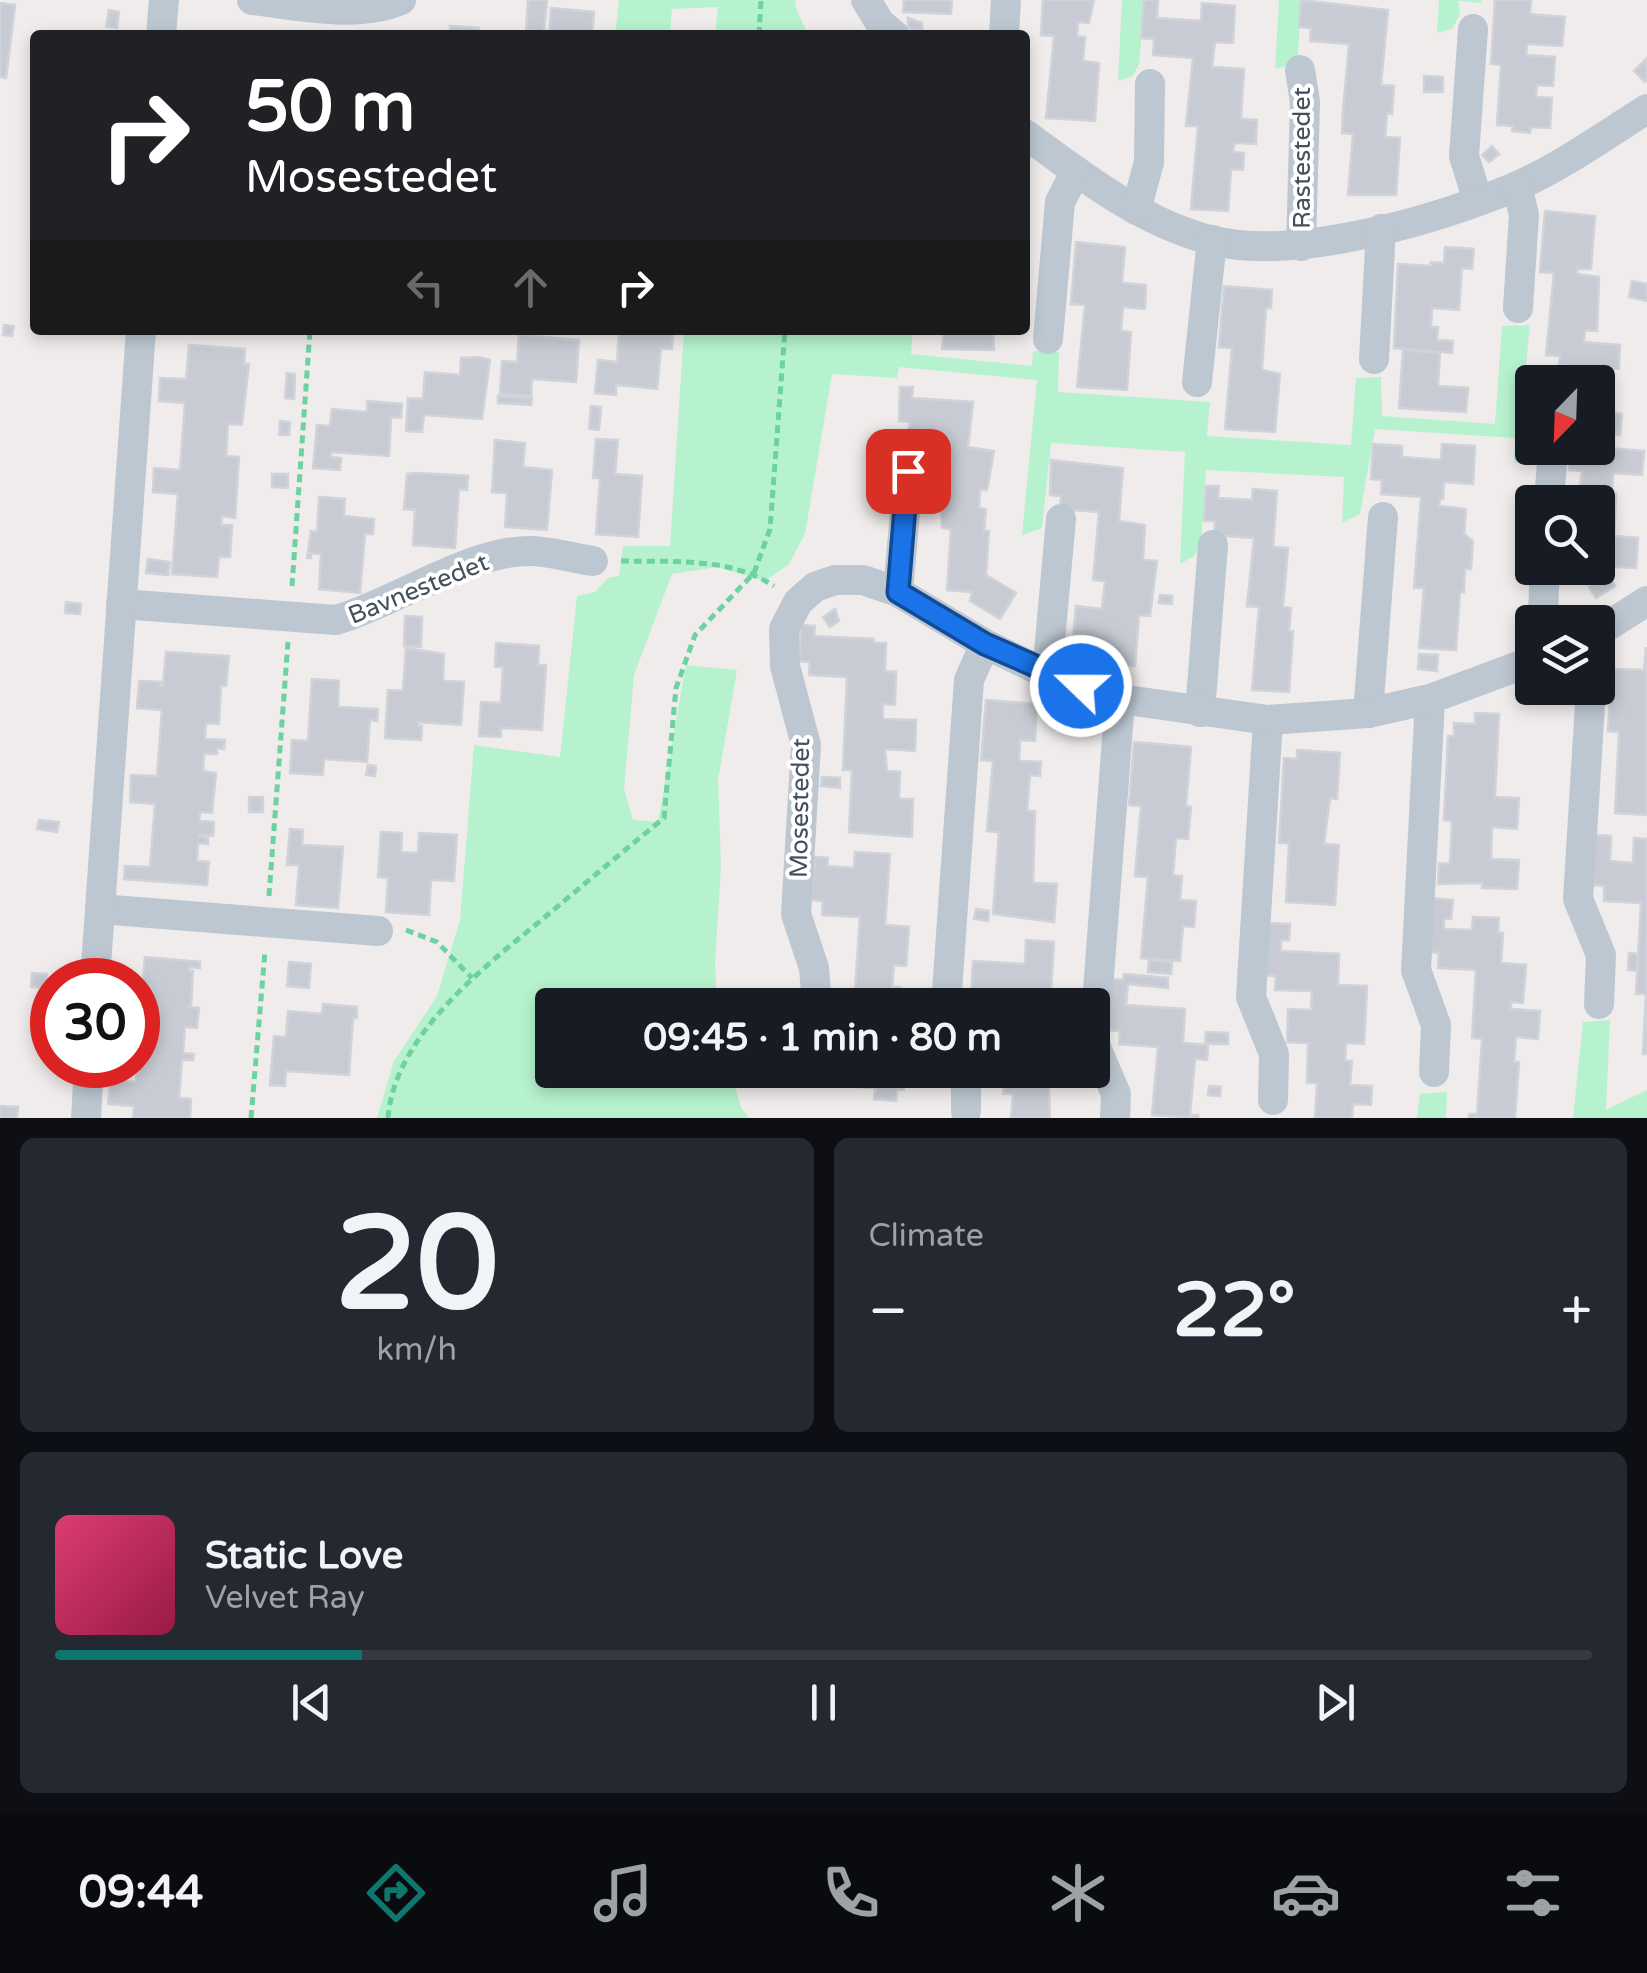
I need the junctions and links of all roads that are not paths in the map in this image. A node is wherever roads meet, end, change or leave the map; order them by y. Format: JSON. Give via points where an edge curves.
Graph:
{"nodes":[{"id":1,"x":164,"y":0,"type":"edge"},
{"id":2,"x":252,"y":0,"type":"edge"},
{"id":3,"x":401,"y":0,"type":"edge"},
{"id":4,"x":866,"y":0,"type":"edge"},
{"id":5,"x":1006,"y":0,"type":"edge"},
{"id":6,"x":1473,"y":29,"type":"dead end"},
{"id":7,"x":161,"y":30,"type":"edge"},
{"id":8,"x":889,"y":30,"type":"edge"},
{"id":9,"x":1004,"y":30,"type":"edge"},
{"id":10,"x":1300,"y":70,"type":"dead end"},
{"id":11,"x":1150,"y":84,"type":"dead end"},
{"id":12,"x":1647,"y":110,"type":"edge"},
{"id":13,"x":1030,"y":138,"type":"edge"},
{"id":14,"x":1076,"y":171,"type":"junction"},
{"id":15,"x":1517,"y":186,"type":"junction"},
{"id":16,"x":1478,"y":200,"type":"junction"},
{"id":17,"x":1136,"y":210,"type":"junction"},
{"id":18,"x":1381,"y":230,"type":"junction"},
{"id":19,"x":1212,"y":240,"type":"junction"},
{"id":20,"x":1301,"y":246,"type":"junction"},
{"id":21,"x":1518,"y":308,"type":"dead end"},
{"id":22,"x":140,"y":335,"type":"edge"},
{"id":23,"x":1048,"y":338,"type":"dead end"},
{"id":24,"x":1374,"y":360,"type":"dead end"},
{"id":25,"x":1197,"y":382,"type":"dead end"},
{"id":26,"x":911,"y":442,"type":"dead end"},
{"id":27,"x":1383,"y":517,"type":"dead end"},
{"id":28,"x":1061,"y":519,"type":"dead end"},
{"id":29,"x":1213,"y":545,"type":"dead end"},
{"id":30,"x":594,"y":561,"type":"road end"},
{"id":31,"x":898,"y":592,"type":"junction"},
{"id":32,"x":1647,"y":601,"type":"edge"},
{"id":33,"x":122,"y":604,"type":"junction"},
{"id":34,"x":1615,"y":621,"type":"edge"},
{"id":35,"x":985,"y":644,"type":"junction"},
{"id":36,"x":1515,"y":667,"type":"edge"},
{"id":37,"x":1048,"y":674,"type":"junction"},
{"id":38,"x":1120,"y":699,"type":"junction"},
{"id":39,"x":1430,"y":699,"type":"junction"},
{"id":40,"x":1590,"y":705,"type":"edge"},
{"id":41,"x":1200,"y":712,"type":"junction"},
{"id":42,"x":1368,"y":713,"type":"junction"},
{"id":43,"x":1268,"y":720,"type":"junction"},
{"id":44,"x":100,"y":909,"type":"junction"},
{"id":45,"x":378,"y":930,"type":"road end"},
{"id":46,"x":97,"y":958,"type":"edge"},
{"id":47,"x":816,"y":988,"type":"edge"},
{"id":48,"x":947,"y":988,"type":"edge"},
{"id":49,"x":1599,"y":1004,"type":"dead end"},
{"id":50,"x":1434,"y":1072,"type":"dead end"},
{"id":51,"x":88,"y":1088,"type":"edge"},
{"id":52,"x":966,"y":1088,"type":"edge"},
{"id":53,"x":1273,"y":1100,"type":"dead end"},
{"id":54,"x":966,"y":1111,"type":"dead end"},
{"id":55,"x":86,"y":1118,"type":"edge"},
{"id":56,"x":1115,"y":1118,"type":"edge"}],
"edges":[{"from":1,"to":7,"type":"street"},
{"from":2,"to":3,"type":"street","via":[[332,8]]},
{"from":4,"to":8,"type":"street"},
{"from":5,"to":9,"type":"street"},
{"from":6,"to":16,"type":"street","via":[[1464,156]]},
{"from":10,"to":20,"type":"street","name":"Rastestedet","via":[[1306,102]]},
{"from":11,"to":17,"type":"street","via":[[1149,162]]},
{"from":12,"to":15,"type":"street","name":"Rastestedet"},
{"from":13,"to":14,"type":"street","name":"Rastestedet"},
{"from":14,"to":17,"type":"street","name":"Rastestedet"},
{"from":14,"to":23,"type":"street","via":[[1060,202]]},
{"from":15,"to":16,"type":"street","name":"Rastestedet"},
{"from":15,"to":21,"type":"street","via":[[1524,215]]},
{"from":16,"to":18,"type":"street","name":"Rastestedet"},
{"from":17,"to":19,"type":"street","name":"Rastestedet"},
{"from":18,"to":20,"type":"street","name":"Rastestedet"},
{"from":18,"to":24,"type":"street"},
{"from":19,"to":20,"type":"street","name":"Rastestedet"},
{"from":19,"to":25,"type":"street"},
{"from":22,"to":33,"type":"street"},
{"from":26,"to":31,"type":"street"},
{"from":27,"to":42,"type":"street"},
{"from":28,"to":37,"type":"street"},
{"from":29,"to":41,"type":"street"},
{"from":30,"to":33,"type":"street","name":"Bavnestedet","via":[[530,551],[482,558],[336,620]]},
{"from":31,"to":35,"type":"street","name":"Mosestedet"},
{"from":31,"to":47,"type":"street","name":"Mosestedet","via":[[863,580],[815,586],[784,629],[785,666],[806,745],[796,914]]},
{"from":32,"to":34,"type":"street"},
{"from":33,"to":44,"type":"street"},
{"from":35,"to":37,"type":"street","name":"Mosestedet"},
{"from":35,"to":48,"type":"street","via":[[969,680]]},
{"from":36,"to":39,"type":"street","name":"Mosestedet"},
{"from":37,"to":38,"type":"street","name":"Mosestedet"},
{"from":38,"to":41,"type":"street","name":"Mosestedet"},
{"from":38,"to":56,"type":"street","via":[[1094,1043],[1116,1094]]},
{"from":39,"to":42,"type":"street","name":"Mosestedet"},
{"from":39,"to":50,"type":"street","via":[[1416,970],[1436,1025]]},
{"from":40,"to":49,"type":"street","via":[[1578,899],[1601,955]]},
{"from":41,"to":43,"type":"street","name":"Mosestedet"},
{"from":42,"to":43,"type":"street","name":"Mosestedet"},
{"from":43,"to":53,"type":"street","via":[[1251,997],[1274,1054]]},
{"from":44,"to":45,"type":"street"},
{"from":44,"to":46,"type":"street"},
{"from":51,"to":55,"type":"street"},
{"from":52,"to":54,"type":"street"}]}
